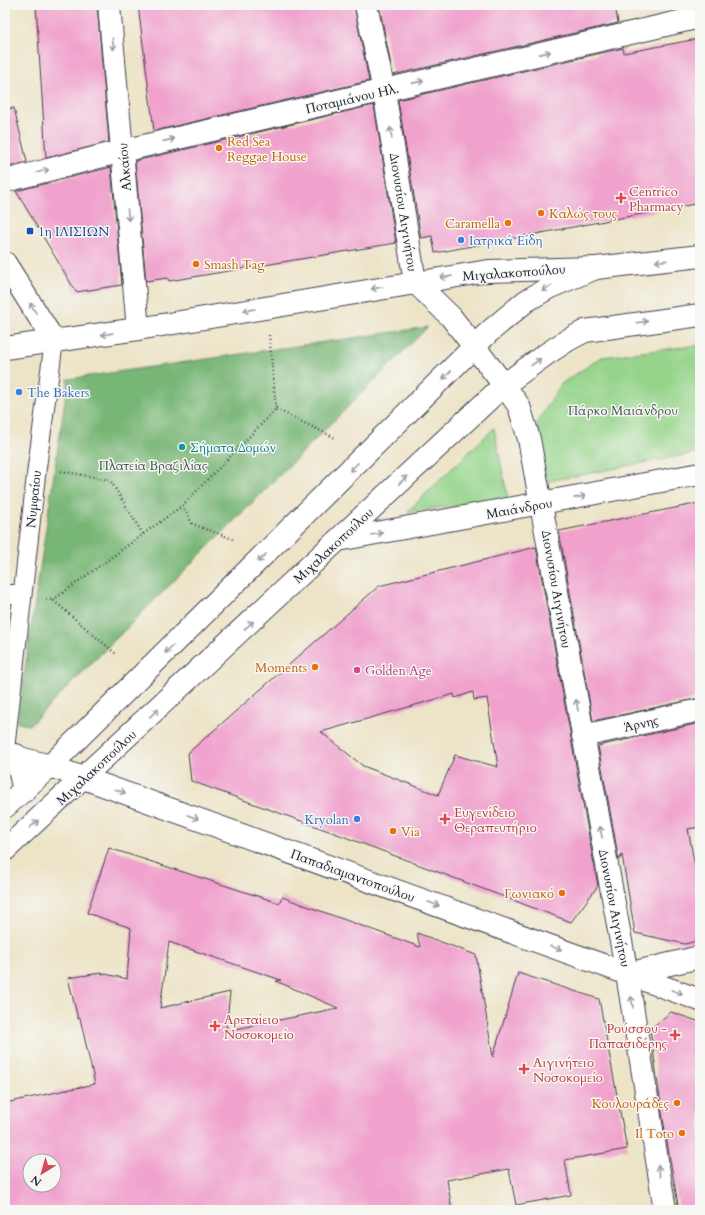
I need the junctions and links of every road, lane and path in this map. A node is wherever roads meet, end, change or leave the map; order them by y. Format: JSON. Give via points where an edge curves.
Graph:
{"nodes":[{"id":1,"x":109,"y":5,"type":"edge"},
{"id":2,"x":366,"y":5,"type":"edge"},
{"id":3,"x":700,"y":16,"type":"edge"},
{"id":4,"x":384,"y":91,"type":"junction"},
{"id":5,"x":122,"y":151,"type":"junction"},
{"id":6,"x":5,"y":181,"type":"edge"},
{"id":7,"x":700,"y":256,"type":"edge"},
{"id":8,"x":5,"y":263,"type":"edge"},
{"id":9,"x":596,"y":268,"type":"junction"},
{"id":10,"x":415,"y":282,"type":"junction"},
{"id":11,"x":267,"y":307,"type":"junction"},
{"id":12,"x":700,"y":315,"type":"edge"},
{"id":13,"x":138,"y":329,"type":"junction"},
{"id":14,"x":54,"y":341,"type":"junction"},
{"id":15,"x":5,"y":348,"type":"edge"},
{"id":16,"x":475,"y":348,"type":"junction"},
{"id":17,"x":504,"y":385,"type":"junction"},
{"id":18,"x":276,"y":408,"type":"junction"},
{"id":19,"x":335,"y":438,"type":"dead end"},
{"id":20,"x":36,"y":467,"type":"junction"},
{"id":21,"x":700,"y":474,"type":"edge"},
{"id":22,"x":541,"y":504,"type":"junction"},
{"id":23,"x":183,"y":505,"type":"junction"},
{"id":24,"x":143,"y":534,"type":"junction"},
{"id":25,"x":233,"y":539,"type":"dead end"},
{"id":26,"x":338,"y":540,"type":"junction"},
{"id":27,"x":14,"y":594,"type":"edge"},
{"id":28,"x":53,"y":600,"type":"junction"},
{"id":29,"x":117,"y":655,"type":"dead end"},
{"id":30,"x":700,"y":710,"type":"edge"},
{"id":31,"x":583,"y":736,"type":"junction"},
{"id":32,"x":9,"y":753,"type":"edge"},
{"id":33,"x":50,"y":766,"type":"junction"},
{"id":34,"x":84,"y":778,"type":"junction"},
{"id":35,"x":24,"y":791,"type":"junction"},
{"id":36,"x":5,"y":807,"type":"edge"},
{"id":37,"x":5,"y":850,"type":"edge"},
{"id":38,"x":700,"y":957,"type":"edge"},
{"id":39,"x":627,"y":974,"type":"junction"},
{"id":40,"x":700,"y":1000,"type":"edge"},
{"id":41,"x":665,"y":1210,"type":"edge"}],
"edges":[{"from":1,"to":5,"type":"street","name":"Αλκαίου","one_way":true},
{"from":2,"to":4,"type":"street","name":"Διονυσίου Αιγινήτου"},
{"from":4,"to":3,"type":"street","name":"Ποταμιάνου Ηλ.","one_way":true},
{"from":5,"to":4,"type":"street","name":"Ποταμιάνου Ηλ.","one_way":true},
{"from":10,"to":4,"type":"street","name":"Διονυσίου Αιγινήτου","one_way":true},
{"from":6,"to":5,"type":"street","name":"Ποταμιάνου Ηλ.","one_way":true},
{"from":5,"to":13,"type":"street","name":"Αλκαίου","one_way":true},
{"from":7,"to":9,"type":"street","name":"Μιχαλακοπούλου","one_way":true},
{"from":14,"to":8,"type":"street","one_way":true},
{"from":9,"to":10,"type":"street","name":"Μιχαλακοπούλου","one_way":true,"via":[[488,271]]},
{"from":9,"to":16,"type":"street","name":"Μιχαλακοπούλου","one_way":true,"via":[[550,287],[526,301],[489,332]]},
{"from":10,"to":11,"type":"street","name":"Μιχαλακοπούλου","one_way":true},
{"from":10,"to":16,"type":"street","name":"Διονυσίου Αιγινήτου","via":[[450,317]]},
{"from":11,"to":13,"type":"street","name":"Μιχαλακοπούλου","one_way":true},
{"from":11,"to":18,"type":"path"},
{"from":17,"to":12,"type":"street","name":"Μιχαλακοπούλου","one_way":true,"via":[[585,331]]},
{"from":13,"to":14,"type":"street","name":"Μιχαλακοπούλου","one_way":true},
{"from":14,"to":15,"type":"street","name":"Μιχαλακοπούλου"},
{"from":14,"to":20,"type":"street","name":"Νυμφαίου"},
{"from":16,"to":17,"type":"street","name":"Διονυσίου Αιγινήτου"},
{"from":16,"to":33,"type":"street","name":"Μιχαλακοπούλου","one_way":true},
{"from":17,"to":22,"type":"street","name":"Διονυσίου Αιγινήτου","via":[[519,406],[529,439]]},
{"from":26,"to":17,"type":"street","name":"Μιχαλακοπούλου","one_way":true},
{"from":18,"to":19,"type":"path"},
{"from":18,"to":23,"type":"path"},
{"from":20,"to":24,"type":"path","via":[[110,480]]},
{"from":20,"to":27,"type":"street","name":"Νυμφαίου"},
{"from":22,"to":21,"type":"street","name":"Μαιάνδρου","one_way":true},
{"from":26,"to":22,"type":"street","name":"Μαιάνδρου","one_way":true},
{"from":31,"to":22,"type":"street","name":"Διονυσίου Αιγινήτου","one_way":true},
{"from":23,"to":24,"type":"path"},
{"from":23,"to":25,"type":"path","via":[[192,524]]},
{"from":24,"to":28,"type":"path"},
{"from":34,"to":26,"type":"street","name":"Μιχαλακοπούλου","one_way":true},
{"from":27,"to":28,"type":"path"},
{"from":27,"to":32,"type":"street","name":"Νυμφαίου"},
{"from":28,"to":29,"type":"path"},
{"from":30,"to":31,"type":"street","name":"Άρνης"},
{"from":39,"to":31,"type":"street","name":"Διονυσίου Αιγινήτου","one_way":true},
{"from":32,"to":33,"type":"street","name":"Παπαδιαμαντοπούλου"},
{"from":32,"to":35,"type":"street"},
{"from":33,"to":34,"type":"street","name":"Παπαδιαμαντοπούλου"},
{"from":33,"to":35,"type":"street","name":"Μιχαλακοπούλου"},
{"from":37,"to":34,"type":"street","name":"Μιχαλακοπούλου","one_way":true},
{"from":34,"to":39,"type":"street","name":"Παπαδιαμαντοπούλου","one_way":true},
{"from":35,"to":36,"type":"street","name":"Μιχαλακοπούλου"},
{"from":38,"to":39,"type":"street"},
{"from":39,"to":40,"type":"street","name":"Παπαδιαμαντοπούλου","one_way":true},
{"from":41,"to":39,"type":"street","name":"Διονυσίου Αιγινήτου","one_way":true}]}
